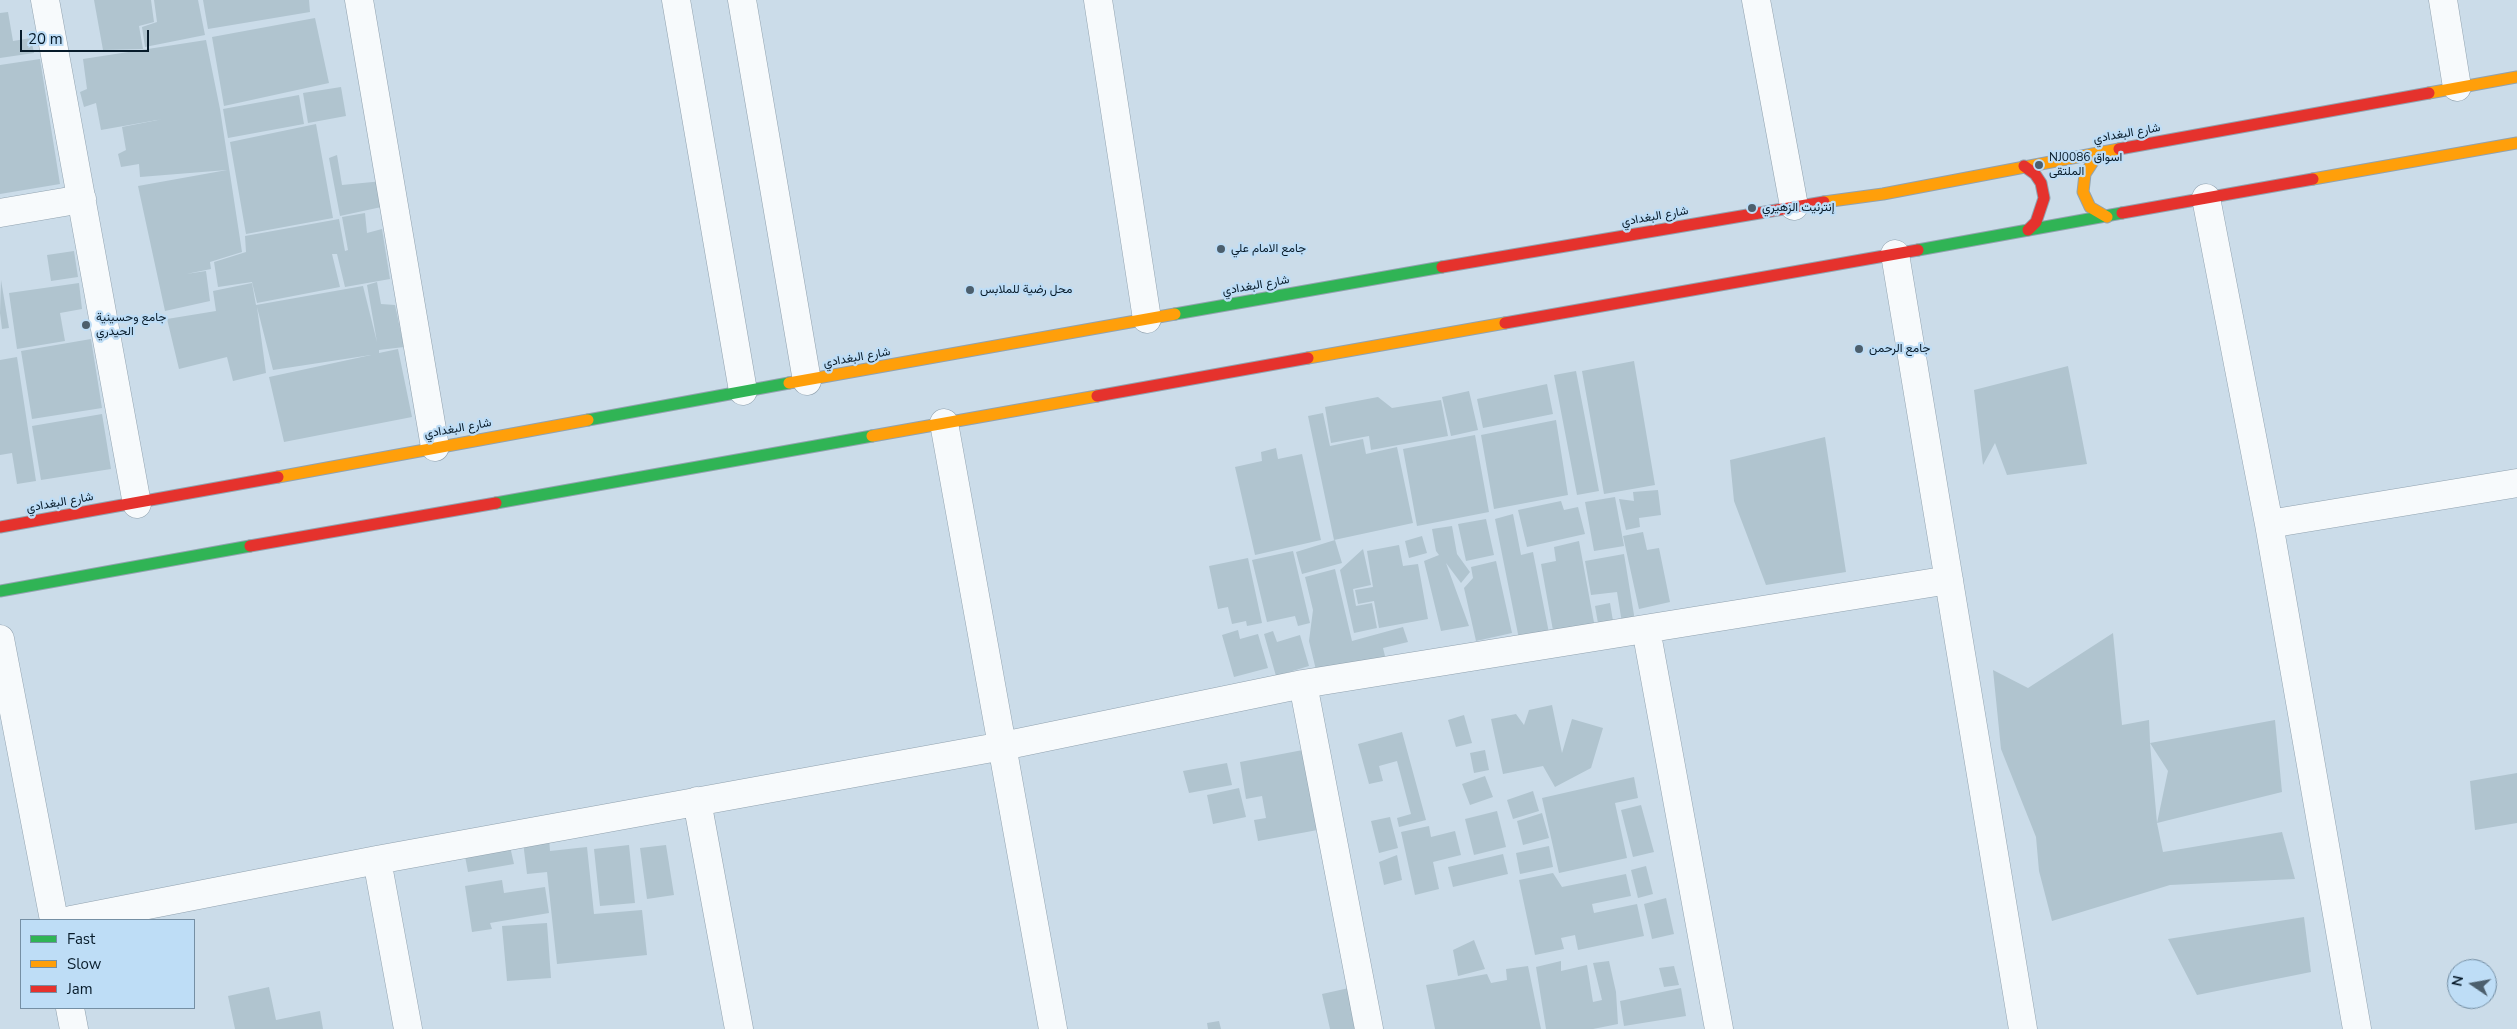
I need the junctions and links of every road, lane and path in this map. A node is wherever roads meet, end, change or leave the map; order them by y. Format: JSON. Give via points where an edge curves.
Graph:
{"nodes":[{"id":1,"x":45,"y":0,"type":"edge"},
{"id":2,"x":359,"y":0,"type":"edge"},
{"id":3,"x":676,"y":0,"type":"edge"},
{"id":4,"x":742,"y":0,"type":"edge"},
{"id":5,"x":1098,"y":0,"type":"edge"},
{"id":6,"x":1756,"y":0,"type":"edge"},
{"id":7,"x":2444,"y":0,"type":"edge"},
{"id":8,"x":2517,"y":77,"type":"edge"},
{"id":9,"x":2457,"y":87,"type":"junction"},
{"id":10,"x":2517,"y":143,"type":"edge"},
{"id":11,"x":2098,"y":154,"type":"junction"},
{"id":12,"x":2024,"y":166,"type":"junction"},
{"id":13,"x":2206,"y":198,"type":"junction"},
{"id":14,"x":82,"y":199,"type":"junction"},
{"id":15,"x":1794,"y":206,"type":"junction"},
{"id":16,"x":0,"y":213,"type":"edge"},
{"id":17,"x":2107,"y":217,"type":"junction"},
{"id":18,"x":2028,"y":230,"type":"junction"},
{"id":19,"x":1895,"y":254,"type":"junction"},
{"id":20,"x":1147,"y":319,"type":"junction"},
{"id":21,"x":807,"y":381,"type":"junction"},
{"id":22,"x":743,"y":391,"type":"junction"},
{"id":23,"x":944,"y":423,"type":"junction"},
{"id":24,"x":435,"y":447,"type":"junction"},
{"id":25,"x":2517,"y":483,"type":"edge"},
{"id":26,"x":138,"y":504,"type":"junction"},
{"id":27,"x":2269,"y":524,"type":"junction"},
{"id":28,"x":0,"y":527,"type":"edge"},
{"id":29,"x":1949,"y":580,"type":"junction"},
{"id":30,"x":0,"y":591,"type":"edge"},
{"id":31,"x":1646,"y":629,"type":"junction"},
{"id":32,"x":0,"y":640,"type":"edge"},
{"id":33,"x":1303,"y":684,"type":"junction"},
{"id":34,"x":1003,"y":746,"type":"junction"},
{"id":35,"x":698,"y":801,"type":"junction"},
{"id":36,"x":377,"y":860,"type":"junction"},
{"id":37,"x":54,"y":919,"type":"edge"},
{"id":38,"x":76,"y":919,"type":"edge"},
{"id":39,"x":70,"y":1009,"type":"edge"},
{"id":40,"x":74,"y":1029,"type":"edge"},
{"id":41,"x":408,"y":1029,"type":"edge"},
{"id":42,"x":739,"y":1029,"type":"edge"},
{"id":43,"x":1053,"y":1029,"type":"edge"},
{"id":44,"x":1369,"y":1029,"type":"edge"},
{"id":45,"x":1719,"y":1029,"type":"edge"},
{"id":46,"x":2023,"y":1029,"type":"edge"},
{"id":47,"x":2357,"y":1029,"type":"edge"}],
"edges":[{"from":1,"to":14,"type":"street"},
{"from":2,"to":24,"type":"street"},
{"from":3,"to":22,"type":"street"},
{"from":4,"to":21,"type":"street"},
{"from":5,"to":20,"type":"street"},
{"from":6,"to":15,"type":"street"},
{"from":7,"to":9,"type":"street"},
{"from":8,"to":9,"type":"street","name":"شارع البغدادي"},
{"from":9,"to":11,"type":"street","name":"شارع البغدادي"},
{"from":10,"to":13,"type":"street"},
{"from":11,"to":12,"type":"street","name":"شارع البغدادي"},
{"from":11,"to":17,"type":"street","via":[[2084,174],[2083,192],[2090,206]]},
{"from":12,"to":15,"type":"street","name":"شارع البغدادي","via":[[1883,194]]},
{"from":12,"to":18,"type":"street","via":[[2041,182],[2044,198],[2036,222]]},
{"from":13,"to":17,"type":"street"},
{"from":13,"to":27,"type":"street"},
{"from":14,"to":16,"type":"street"},
{"from":14,"to":26,"type":"street"},
{"from":15,"to":20,"type":"street","name":"شارع البغدادي"},
{"from":17,"to":18,"type":"street"},
{"from":18,"to":19,"type":"street"},
{"from":19,"to":23,"type":"street"},
{"from":19,"to":29,"type":"street"},
{"from":20,"to":21,"type":"street","name":"شارع البغدادي"},
{"from":21,"to":22,"type":"street","name":"شارع البغدادي"},
{"from":22,"to":24,"type":"street","name":"شارع البغدادي"},
{"from":23,"to":30,"type":"street"},
{"from":23,"to":34,"type":"street"},
{"from":24,"to":26,"type":"street","name":"شارع البغدادي"},
{"from":25,"to":27,"type":"street"},
{"from":26,"to":28,"type":"street","name":"شارع البغدادي"},
{"from":27,"to":47,"type":"street"},
{"from":29,"to":31,"type":"street"},
{"from":29,"to":46,"type":"street"},
{"from":31,"to":33,"type":"street"},
{"from":31,"to":45,"type":"street"},
{"from":32,"to":37,"type":"street"},
{"from":33,"to":34,"type":"street"},
{"from":33,"to":44,"type":"street"},
{"from":34,"to":35,"type":"street"},
{"from":34,"to":43,"type":"street"},
{"from":35,"to":36,"type":"street"},
{"from":35,"to":42,"type":"street"},
{"from":36,"to":38,"type":"street"},
{"from":36,"to":41,"type":"street"},
{"from":39,"to":40,"type":"street"}]}
